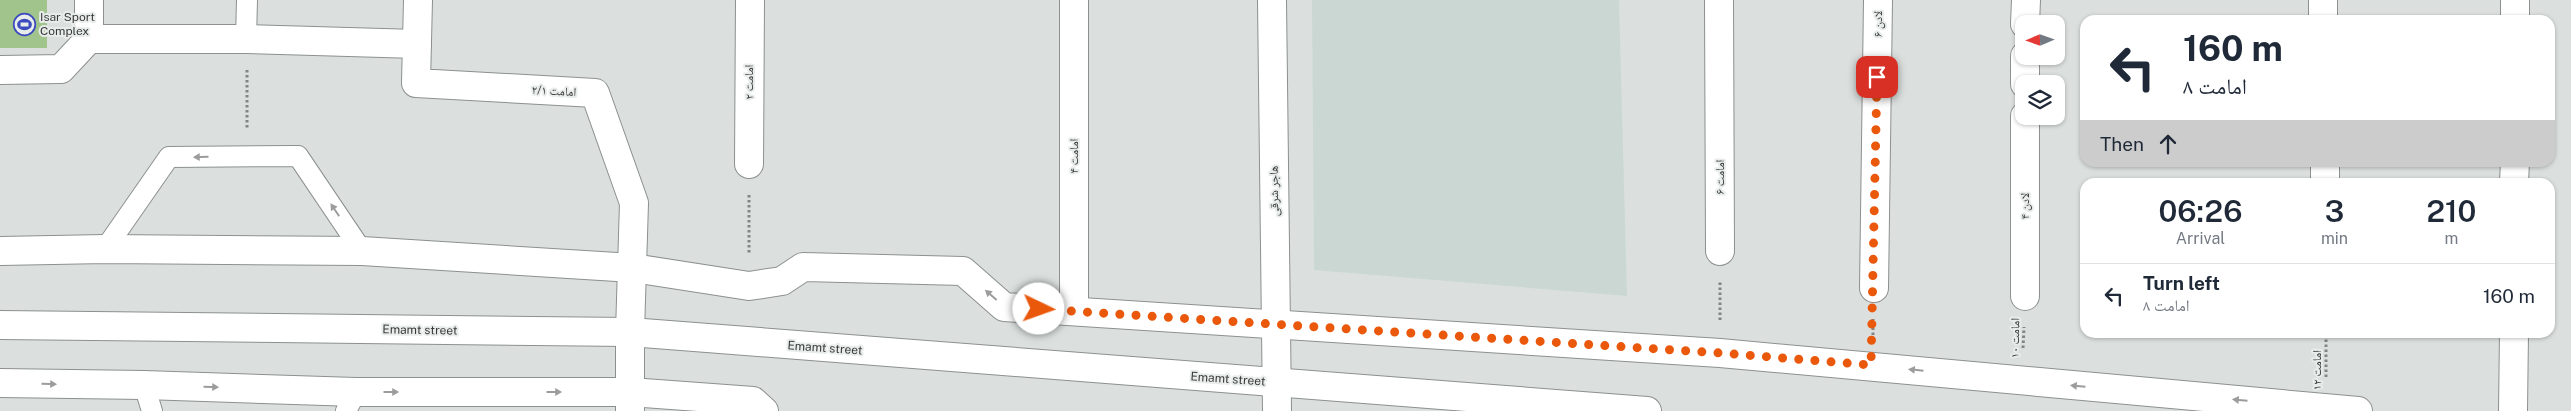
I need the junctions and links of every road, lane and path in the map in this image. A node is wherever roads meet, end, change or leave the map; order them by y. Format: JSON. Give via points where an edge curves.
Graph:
{"nodes":[{"id":1,"x":89,"y":0,"type":"edge"},
{"id":2,"x":247,"y":0,"type":"edge"},
{"id":3,"x":418,"y":0,"type":"edge"},
{"id":4,"x":750,"y":0,"type":"edge"},
{"id":5,"x":1074,"y":0,"type":"edge"},
{"id":6,"x":1272,"y":0,"type":"edge"},
{"id":7,"x":1719,"y":0,"type":"edge"},
{"id":8,"x":1878,"y":0,"type":"edge"},
{"id":9,"x":2026,"y":0,"type":"edge"},
{"id":10,"x":2323,"y":0,"type":"edge"},
{"id":11,"x":2515,"y":0,"type":"edge"},
{"id":12,"x":2026,"y":15,"type":"edge"},
{"id":13,"x":2323,"y":15,"type":"edge"},
{"id":14,"x":2515,"y":15,"type":"edge"},
{"id":15,"x":89,"y":39,"type":"junction"},
{"id":16,"x":246,"y":39,"type":"junction"},
{"id":17,"x":417,"y":44,"type":"junction"},
{"id":18,"x":0,"y":70,"type":"edge"},
{"id":19,"x":2025,"y":125,"type":"edge"},
{"id":20,"x":248,"y":157,"type":"junction"},
{"id":21,"x":749,"y":164,"type":"joint"},
{"id":22,"x":105,"y":249,"type":"junction"},
{"id":23,"x":1720,"y":250,"type":"joint"},
{"id":24,"x":362,"y":251,"type":"junction"},
{"id":25,"x":0,"y":252,"type":"edge"},
{"id":26,"x":633,"y":268,"type":"junction"},
{"id":27,"x":749,"y":286,"type":"junction"},
{"id":28,"x":1874,"y":288,"type":"joint"},
{"id":29,"x":2024,"y":296,"type":"joint"},
{"id":30,"x":1074,"y":312,"type":"junction"},
{"id":31,"x":0,"y":325,"type":"edge"},
{"id":32,"x":1276,"y":326,"type":"junction"},
{"id":33,"x":630,"y":332,"type":"junction"},
{"id":34,"x":2326,"y":338,"type":"edge"},
{"id":35,"x":2514,"y":338,"type":"edge"},
{"id":36,"x":1720,"y":353,"type":"junction"},
{"id":37,"x":1871,"y":365,"type":"junction"},
{"id":38,"x":2023,"y":381,"type":"junction"},
{"id":39,"x":1277,"y":382,"type":"junction"},
{"id":40,"x":0,"y":384,"type":"edge"},
{"id":41,"x":144,"y":385,"type":"junction"},
{"id":42,"x":630,"y":401,"type":"edge"},
{"id":43,"x":351,"y":402,"type":"edge"},
{"id":44,"x":726,"y":405,"type":"edge"},
{"id":45,"x":2326,"y":408,"type":"junction"},
{"id":46,"x":152,"y":411,"type":"edge"},
{"id":47,"x":764,"y":411,"type":"edge"},
{"id":48,"x":1277,"y":411,"type":"edge"},
{"id":49,"x":1647,"y":411,"type":"edge"},
{"id":50,"x":2358,"y":411,"type":"edge"},
{"id":51,"x":2513,"y":411,"type":"edge"}],
"edges":[{"from":1,"to":15,"type":"street"},
{"from":2,"to":16,"type":"lane"},
{"from":3,"to":17,"type":"street","name":"امامت ۲/۱"},
{"from":4,"to":21,"type":"street","name":"امامت ۲"},
{"from":5,"to":30,"type":"street","name":"امامت ۴"},
{"from":6,"to":32,"type":"street","name":"هاجر شرقی"},
{"from":7,"to":23,"type":"street","name":"امامت ۶"},
{"from":8,"to":28,"type":"street","name":"لادن ۶"},
{"from":9,"to":12,"type":"street"},
{"from":10,"to":13,"type":"street"},
{"from":11,"to":14,"type":"street"},
{"from":15,"to":16,"type":"street"},
{"from":15,"to":18,"type":"street","via":[[61,69]]},
{"from":16,"to":17,"type":"street"},
{"from":16,"to":20,"type":"path"},
{"from":17,"to":26,"type":"street","name":"امامت ۲/۱","via":[[416,83],[595,93],[634,203]]},
{"from":19,"to":29,"type":"street","name":"لادن ۴"},
{"from":20,"to":22,"type":"lane","one_way":true,"via":[[169,157]]},
{"from":24,"to":20,"type":"lane","one_way":true,"via":[[298,156]]},
{"from":21,"to":27,"type":"path"},
{"from":22,"to":24,"type":"street"},
{"from":22,"to":25,"type":"street"},
{"from":23,"to":36,"type":"path"},
{"from":24,"to":26,"type":"street"},
{"from":26,"to":27,"type":"street"},
{"from":26,"to":33,"type":"street"},
{"from":30,"to":27,"type":"street","one_way":true,"via":[[1004,307],[963,271],[803,267],[782,281]]},
{"from":28,"to":37,"type":"path"},
{"from":29,"to":38,"type":"path","name":"امامت ۱۰"},
{"from":30,"to":32,"type":"street"},
{"from":31,"to":33,"type":"street","name":"Emamt street"},
{"from":32,"to":36,"type":"street"},
{"from":32,"to":39,"type":"street","name":"هاجر شرقی"},
{"from":33,"to":39,"type":"street","name":"Emamt street"},
{"from":33,"to":42,"type":"street"},
{"from":34,"to":45,"type":"path","name":"امامت ۱۲"},
{"from":35,"to":51,"type":"street"},
{"from":36,"to":37,"type":"street"},
{"from":38,"to":37,"type":"street","one_way":true},
{"from":45,"to":38,"type":"street","one_way":true},
{"from":39,"to":48,"type":"street","name":"هاجر شرقی"},
{"from":39,"to":49,"type":"street","name":"Emamt street"},
{"from":40,"to":41,"type":"street","one_way":true},
{"from":41,"to":43,"type":"street","one_way":true},
{"from":41,"to":46,"type":"lane"},
{"from":43,"to":42,"type":"street","one_way":true},
{"from":42,"to":44,"type":"street"},
{"from":44,"to":47,"type":"street","via":[[753,401]]},
{"from":45,"to":50,"type":"street"}]}
